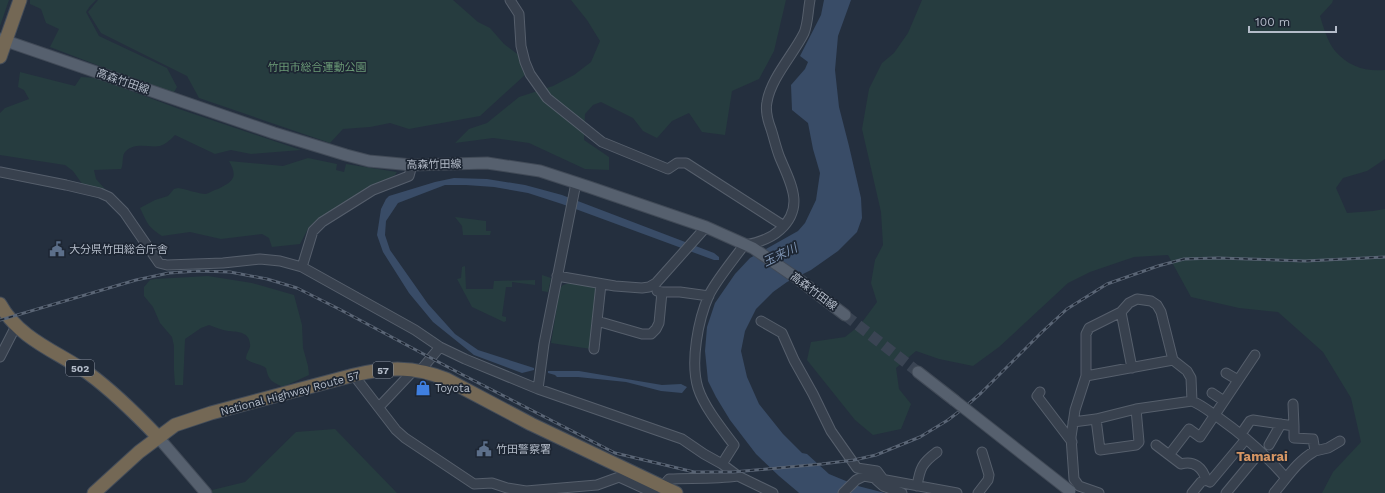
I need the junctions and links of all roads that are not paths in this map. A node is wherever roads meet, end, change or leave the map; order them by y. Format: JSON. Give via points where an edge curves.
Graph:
{"nodes":[{"id":1,"x":20,"y":0,"type":"edge"},
{"id":2,"x":510,"y":0,"type":"edge"},
{"id":3,"x":810,"y":0,"type":"edge"},
{"id":4,"x":3,"y":40,"type":"edge"},
{"id":5,"x":0,"y":57,"type":"edge"},
{"id":6,"x":412,"y":165,"type":"junction"},
{"id":7,"x":0,"y":172,"type":"edge"},
{"id":8,"x":576,"y":183,"type":"junction"},
{"id":9,"x":784,"y":226,"type":"junction"},
{"id":10,"x":702,"y":230,"type":"junction"},
{"id":11,"x":749,"y":246,"type":"junction"},
{"id":12,"x":302,"y":267,"type":"junction"},
{"id":13,"x":558,"y":276,"type":"junction"},
{"id":14,"x":601,"y":284,"type":"junction"},
{"id":15,"x":649,"y":287,"type":"junction"},
{"id":16,"x":662,"y":292,"type":"junction"},
{"id":17,"x":708,"y":296,"type":"junction"},
{"id":18,"x":0,"y":304,"type":"edge"},
{"id":19,"x":1121,"y":312,"type":"junction"},
{"id":20,"x":845,"y":315,"type":"tunnel mouth"},
{"id":21,"x":597,"y":321,"type":"junction"},
{"id":22,"x":761,"y":321,"type":"dead end"},
{"id":23,"x":16,"y":326,"type":"junction"},
{"id":24,"x":440,"y":347,"type":"junction"},
{"id":25,"x":594,"y":349,"type":"dead end"},
{"id":26,"x":1255,"y":355,"type":"dead end"},
{"id":27,"x":0,"y":357,"type":"edge"},
{"id":28,"x":1173,"y":360,"type":"junction"},
{"id":29,"x":1132,"y":368,"type":"junction"},
{"id":30,"x":417,"y":370,"type":"junction"},
{"id":31,"x":918,"y":372,"type":"tunnel mouth"},
{"id":32,"x":1226,"y":373,"type":"dead end"},
{"id":33,"x":354,"y":375,"type":"junction"},
{"id":34,"x":1086,"y":376,"type":"junction"},
{"id":35,"x":1238,"y":380,"type":"junction"},
{"id":36,"x":538,"y":389,"type":"junction"},
{"id":37,"x":1040,"y":392,"type":"dead end"},
{"id":38,"x":1212,"y":393,"type":"dead end"},
{"id":39,"x":1192,"y":401,"type":"junction"},
{"id":40,"x":1224,"y":401,"type":"junction"},
{"id":41,"x":1294,"y":404,"type":"dead end"},
{"id":42,"x":379,"y":407,"type":"junction"},
{"id":43,"x":1136,"y":410,"type":"junction"},
{"id":44,"x":1215,"y":415,"type":"junction"},
{"id":45,"x":1096,"y":418,"type":"junction"},
{"id":46,"x":1073,"y":422,"type":"junction"},
{"id":47,"x":1281,"y":424,"type":"junction"},
{"id":48,"x":1294,"y":426,"type":"junction"},
{"id":49,"x":1244,"y":436,"type":"junction"},
{"id":50,"x":158,"y":437,"type":"junction"},
{"id":51,"x":1340,"y":440,"type":"dead end"},
{"id":52,"x":1072,"y":442,"type":"junction"},
{"id":53,"x":1269,"y":444,"type":"dead end"},
{"id":54,"x":1156,"y":445,"type":"dead end"},
{"id":55,"x":1315,"y":451,"type":"junction"},
{"id":56,"x":937,"y":452,"type":"dead end"},
{"id":57,"x":982,"y":452,"type":"dead end"},
{"id":58,"x":1260,"y":452,"type":"junction"},
{"id":59,"x":1169,"y":455,"type":"junction"},
{"id":60,"x":722,"y":464,"type":"junction"},
{"id":61,"x":738,"y":476,"type":"junction"},
{"id":62,"x":1285,"y":477,"type":"junction"},
{"id":63,"x":874,"y":478,"type":"junction"},
{"id":64,"x":883,"y":479,"type":"junction"},
{"id":65,"x":1206,"y":480,"type":"junction"},
{"id":66,"x":917,"y":486,"type":"junction"},
{"id":67,"x":591,"y":489,"type":"edge"},
{"id":68,"x":658,"y":490,"type":"edge"},
{"id":69,"x":1071,"y":492,"type":"edge"},
{"id":70,"x":94,"y":493,"type":"edge"},
{"id":71,"x":206,"y":493,"type":"edge"},
{"id":72,"x":676,"y":493,"type":"edge"},
{"id":73,"x":772,"y":493,"type":"edge"},
{"id":74,"x":843,"y":493,"type":"edge"},
{"id":75,"x":902,"y":493,"type":"edge"},
{"id":76,"x":957,"y":493,"type":"edge"},
{"id":77,"x":978,"y":493,"type":"edge"},
{"id":78,"x":1099,"y":493,"type":"edge"},
{"id":79,"x":1192,"y":493,"type":"edge"},
{"id":80,"x":1226,"y":493,"type":"edge"},
{"id":81,"x":1274,"y":493,"type":"edge"}],
"edges":[{"from":1,"to":4,"type":"highway"},
{"from":2,"to":9,"type":"street","via":[[519,14],[521,46],[526,66],[546,98],[602,142],[668,169],[677,163],[686,163]]},
{"from":3,"to":9,"type":"street","via":[[805,31],[772,87],[767,102],[767,118],[795,198],[792,214]]},
{"from":4,"to":5,"type":"highway"},
{"from":4,"to":6,"type":"main road","name":"高森竹田線","via":[[322,149],[369,161]]},
{"from":6,"to":8,"type":"main road","name":"高森竹田線","via":[[487,163],[540,171]]},
{"from":6,"to":12,"type":"street","via":[[409,176],[373,190],[322,222],[312,232]]},
{"from":7,"to":12,"type":"street","via":[[66,185],[109,197],[124,212],[159,263],[167,265],[260,259]]},
{"from":8,"to":10,"type":"main road","name":"高森竹田線"},
{"from":8,"to":13,"type":"street"},
{"from":9,"to":11,"type":"street","via":[[769,238]]},
{"from":10,"to":11,"type":"main road","name":"高森竹田線"},
{"from":10,"to":15,"type":"street","via":[[656,283]]},
{"from":11,"to":17,"type":"street"},
{"from":11,"to":20,"type":"main road","name":"高森竹田線"},
{"from":12,"to":24,"type":"street","via":[[415,330]]},
{"from":13,"to":14,"type":"street"},
{"from":13,"to":36,"type":"street"},
{"from":14,"to":15,"type":"street"},
{"from":14,"to":21,"type":"street"},
{"from":15,"to":16,"type":"street"},
{"from":16,"to":17,"type":"street"},
{"from":16,"to":21,"type":"street","via":[[659,323],[651,334],[642,334]]},
{"from":17,"to":60,"type":"street","via":[[697,341],[696,372],[698,388],[704,400],[718,425],[734,445]]},
{"from":18,"to":23,"type":"highway","number":"502"},
{"from":19,"to":28,"type":"street","via":[[1137,299],[1157,304],[1162,312]]},
{"from":19,"to":29,"type":"street"},
{"from":19,"to":34,"type":"street","via":[[1089,328],[1086,334]]},
{"from":21,"to":25,"type":"street"},
{"from":22,"to":64,"type":"street","via":[[782,333],[830,431],[850,461],[857,468],[877,471]]},
{"from":23,"to":27,"type":"street"},
{"from":23,"to":50,"type":"highway","number":"502","via":[[112,392]]},
{"from":24,"to":30,"type":"street"},
{"from":24,"to":36,"type":"street"},
{"from":26,"to":35,"type":"street"},
{"from":28,"to":29,"type":"street"},
{"from":28,"to":39,"type":"street","via":[[1187,371],[1191,378]]},
{"from":29,"to":34,"type":"street"},
{"from":30,"to":33,"type":"highway","name":"National Highway Route 57","number":"57","via":[[376,370]]},
{"from":30,"to":42,"type":"street"},
{"from":30,"to":68,"type":"highway","name":"National Highway Route 57","number":"57","via":[[446,379]]},
{"from":31,"to":69,"type":"main road","bridge":true},
{"from":32,"to":35,"type":"street"},
{"from":33,"to":42,"type":"street"},
{"from":33,"to":50,"type":"highway","name":"National Highway Route 57","number":"57","via":[[195,418],[176,425]]},
{"from":34,"to":46,"type":"street"},
{"from":35,"to":40,"type":"street"},
{"from":36,"to":60,"type":"street","via":[[682,438]]},
{"from":37,"to":52,"type":"street","via":[[1037,396]]},
{"from":38,"to":40,"type":"street"},
{"from":39,"to":43,"type":"street"},
{"from":39,"to":44,"type":"street"},
{"from":40,"to":44,"type":"street"},
{"from":41,"to":48,"type":"street"},
{"from":42,"to":67,"type":"street","via":[[404,438],[474,484],[492,483],[526,491]]},
{"from":43,"to":45,"type":"street"},
{"from":43,"to":45,"type":"street","via":[[1139,442],[1136,446],[1100,450]]},
{"from":44,"to":49,"type":"street"},
{"from":44,"to":59,"type":"street","via":[[1200,437],[1189,429]]},
{"from":45,"to":46,"type":"street"},
{"from":46,"to":52,"type":"street"},
{"from":47,"to":48,"type":"street"},
{"from":47,"to":49,"type":"street","via":[[1253,420],[1250,421]]},
{"from":47,"to":53,"type":"street"},
{"from":48,"to":55,"type":"street","via":[[1294,438],[1313,439]]},
{"from":49,"to":58,"type":"street"},
{"from":49,"to":65,"type":"street","via":[[1210,482]]},
{"from":50,"to":70,"type":"highway","name":"National Highway Route 57","number":"57"},
{"from":50,"to":71,"type":"main road"},
{"from":51,"to":55,"type":"street","via":[[1328,448]]},
{"from":52,"to":78,"type":"street","via":[[1074,479],[1079,486]]},
{"from":54,"to":59,"type":"street"},
{"from":55,"to":62,"type":"street","via":[[1306,456]]},
{"from":56,"to":66,"type":"street","via":[[920,469]]},
{"from":57,"to":77,"type":"street","via":[[989,475]]},
{"from":58,"to":62,"type":"street"},
{"from":58,"to":80,"type":"street"},
{"from":59,"to":65,"type":"street","via":[[1182,464],[1194,464],[1204,472]]},
{"from":60,"to":61,"type":"street"},
{"from":61,"to":68,"type":"street","via":[[669,479]]},
{"from":61,"to":73,"type":"street"},
{"from":62,"to":81,"type":"street"},
{"from":63,"to":64,"type":"street"},
{"from":63,"to":74,"type":"street","via":[[864,476]]},
{"from":63,"to":75,"type":"street","via":[[883,486]]},
{"from":64,"to":66,"type":"street"},
{"from":65,"to":79,"type":"street"},
{"from":66,"to":76,"type":"street"},
{"from":67,"to":68,"type":"street","via":[[619,477]]},
{"from":68,"to":72,"type":"highway","name":"National Highway Route 57","number":"57"}]}
